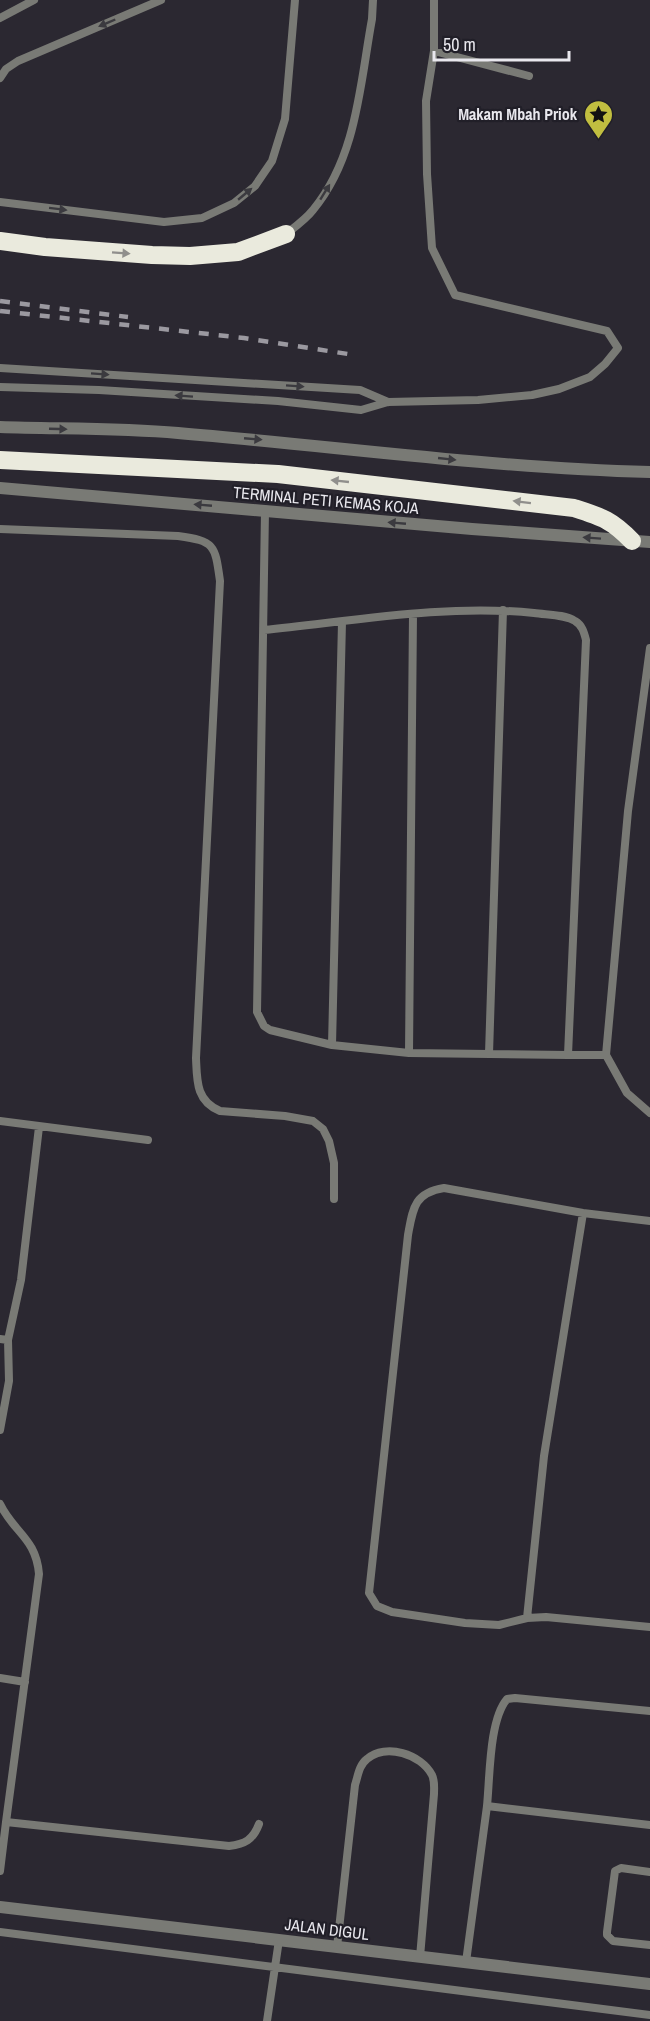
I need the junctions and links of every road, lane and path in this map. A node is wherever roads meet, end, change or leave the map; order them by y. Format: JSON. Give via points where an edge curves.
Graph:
{"nodes":[{"id":1,"x":34,"y":0,"type":"edge"},
{"id":2,"x":161,"y":0,"type":"edge"},
{"id":3,"x":295,"y":0,"type":"edge"},
{"id":4,"x":373,"y":0,"type":"edge"},
{"id":5,"x":434,"y":0,"type":"edge"},
{"id":6,"x":0,"y":18,"type":"edge"},
{"id":7,"x":434,"y":51,"type":"junction"},
{"id":8,"x":529,"y":76,"type":"dead end"},
{"id":9,"x":0,"y":78,"type":"edge"},
{"id":10,"x":0,"y":202,"type":"edge"},
{"id":11,"x":286,"y":234,"type":"joint"},
{"id":12,"x":0,"y":241,"type":"edge"},
{"id":13,"x":0,"y":368,"type":"edge"},
{"id":14,"x":79,"y":372,"type":"junction"},
{"id":15,"x":0,"y":387,"type":"edge"},
{"id":16,"x":78,"y":390,"type":"junction"},
{"id":17,"x":388,"y":402,"type":"junction"},
{"id":18,"x":0,"y":427,"type":"edge"},
{"id":19,"x":0,"y":460,"type":"edge"},
{"id":20,"x":650,"y":472,"type":"edge"},
{"id":21,"x":0,"y":489,"type":"edge"},
{"id":22,"x":265,"y":511,"type":"junction"},
{"id":23,"x":0,"y":529,"type":"edge"},
{"id":24,"x":641,"y":542,"type":"edge"},
{"id":25,"x":503,"y":610,"type":"junction"},
{"id":26,"x":412,"y":614,"type":"junction"},
{"id":27,"x":342,"y":622,"type":"junction"},
{"id":28,"x":264,"y":630,"type":"junction"},
{"id":29,"x":650,"y":648,"type":"edge"},
{"id":30,"x":332,"y":1045,"type":"junction"},
{"id":31,"x":409,"y":1053,"type":"junction"},
{"id":32,"x":489,"y":1054,"type":"junction"},
{"id":33,"x":568,"y":1055,"type":"junction"},
{"id":34,"x":606,"y":1055,"type":"junction"},
{"id":35,"x":650,"y":1113,"type":"edge"},
{"id":36,"x":0,"y":1121,"type":"edge"},
{"id":37,"x":39,"y":1126,"type":"junction"},
{"id":38,"x":148,"y":1140,"type":"dead end"},
{"id":39,"x":334,"y":1199,"type":"dead end"},
{"id":40,"x":583,"y":1213,"type":"junction"},
{"id":41,"x":650,"y":1221,"type":"edge"},
{"id":42,"x":4,"y":1340,"type":"edge"},
{"id":43,"x":0,"y":1430,"type":"edge"},
{"id":44,"x":0,"y":1504,"type":"edge"},
{"id":45,"x":526,"y":1618,"type":"junction"},
{"id":46,"x":650,"y":1627,"type":"edge"},
{"id":47,"x":0,"y":1678,"type":"edge"},
{"id":48,"x":25,"y":1682,"type":"junction"},
{"id":49,"x":650,"y":1711,"type":"edge"},
{"id":50,"x":487,"y":1806,"type":"junction"},
{"id":51,"x":6,"y":1822,"type":"junction"},
{"id":52,"x":259,"y":1824,"type":"dead end"},
{"id":53,"x":650,"y":1825,"type":"edge"},
{"id":54,"x":0,"y":1872,"type":"edge"},
{"id":55,"x":650,"y":1872,"type":"edge"},
{"id":56,"x":0,"y":1907,"type":"edge"},
{"id":57,"x":0,"y":1932,"type":"edge"},
{"id":58,"x":279,"y":1940,"type":"junction"},
{"id":59,"x":650,"y":1945,"type":"edge"},
{"id":60,"x":337,"y":1947,"type":"junction"},
{"id":61,"x":420,"y":1957,"type":"junction"},
{"id":62,"x":466,"y":1962,"type":"junction"},
{"id":63,"x":275,"y":1967,"type":"junction"},
{"id":64,"x":650,"y":1984,"type":"edge"},
{"id":65,"x":650,"y":2015,"type":"edge"},
{"id":66,"x":267,"y":2021,"type":"edge"}],
"edges":[{"from":1,"to":6,"type":"lane"},
{"from":2,"to":9,"type":"lane","one_way":true,"via":[[18,61]]},
{"from":10,"to":3,"type":"lane","one_way":true,"via":[[164,222],[202,218],[234,203],[255,186],[272,161],[285,119]]},
{"from":11,"to":4,"type":"lane","one_way":true,"via":[[312,212],[328,189],[351,138]]},
{"from":5,"to":7,"type":"lane"},
{"from":7,"to":8,"type":"lane"},
{"from":7,"to":17,"type":"lane","via":[[426,100],[432,248],[455,295],[607,331],[618,348],[590,377],[559,389],[478,400]]},
{"from":12,"to":11,"type":"highway","one_way":true,"via":[[190,256],[238,252]]},
{"from":13,"to":14,"type":"lane"},
{"from":14,"to":16,"type":"lane"},
{"from":14,"to":17,"type":"lane","one_way":true,"via":[[360,390]]},
{"from":15,"to":16,"type":"lane"},
{"from":17,"to":16,"type":"lane","one_way":true,"via":[[361,410],[278,401]]},
{"from":18,"to":20,"type":"street","one_way":true,"via":[[174,432],[488,464]]},
{"from":24,"to":19,"type":"highway","one_way":true,"via":[[616,524],[574,508],[278,474]]},
{"from":22,"to":21,"type":"street","name":"TERMINAL PETI KEMAS KOJA","one_way":true},
{"from":24,"to":22,"type":"street","name":"TERMINAL PETI KEMAS KOJA","one_way":true},
{"from":22,"to":28,"type":"lane"},
{"from":23,"to":39,"type":"lane","via":[[178,536],[210,544],[216,554],[219,580],[197,1084],[210,1107],[220,1111],[285,1116],[313,1121],[323,1129],[334,1163]]},
{"from":25,"to":26,"type":"lane"},
{"from":25,"to":32,"type":"lane"},
{"from":25,"to":33,"type":"lane","via":[[573,619],[584,630],[586,640]]},
{"from":26,"to":27,"type":"lane"},
{"from":26,"to":31,"type":"lane"},
{"from":27,"to":28,"type":"lane"},
{"from":27,"to":30,"type":"lane"},
{"from":28,"to":30,"type":"lane","via":[[257,1012],[270,1030]]},
{"from":29,"to":34,"type":"lane","via":[[628,811]]},
{"from":30,"to":31,"type":"lane"},
{"from":31,"to":32,"type":"lane"},
{"from":32,"to":33,"type":"lane"},
{"from":33,"to":34,"type":"lane"},
{"from":34,"to":35,"type":"lane","via":[[627,1093]]},
{"from":36,"to":37,"type":"lane"},
{"from":37,"to":38,"type":"lane"},
{"from":37,"to":42,"type":"lane","via":[[21,1280]]},
{"from":40,"to":41,"type":"lane"},
{"from":40,"to":45,"type":"lane","via":[[544,1456]]},
{"from":40,"to":45,"type":"lane","via":[[444,1188],[421,1196],[415,1204],[408,1235],[369,1593],[377,1606],[403,1614],[489,1626]]},
{"from":42,"to":43,"type":"lane","via":[[9,1381]]},
{"from":44,"to":48,"type":"lane","via":[[38,1560],[37,1599]]},
{"from":45,"to":46,"type":"lane"},
{"from":47,"to":48,"type":"lane"},
{"from":48,"to":51,"type":"lane"},
{"from":49,"to":50,"type":"lane","via":[[507,1699],[495,1724]]},
{"from":50,"to":53,"type":"lane"},
{"from":50,"to":62,"type":"lane"},
{"from":51,"to":52,"type":"lane","via":[[229,1846],[250,1840]]},
{"from":51,"to":54,"type":"lane"},
{"from":55,"to":59,"type":"lane","via":[[621,1868],[615,1871],[607,1935],[612,1941]]},
{"from":56,"to":58,"type":"street","name":"JALAN DIGUL"},
{"from":57,"to":63,"type":"lane"},
{"from":58,"to":60,"type":"street","name":"JALAN DIGUL"},
{"from":58,"to":63,"type":"lane"},
{"from":60,"to":61,"type":"street","name":"JALAN DIGUL"},
{"from":60,"to":61,"type":"lane","via":[[355,1785],[365,1760],[376,1753],[389,1752],[411,1755],[426,1765],[434,1778]]},
{"from":61,"to":62,"type":"street","name":"JALAN DIGUL"},
{"from":62,"to":64,"type":"street","name":"JALAN DIGUL"},
{"from":63,"to":65,"type":"lane"},
{"from":63,"to":66,"type":"lane"}]}
